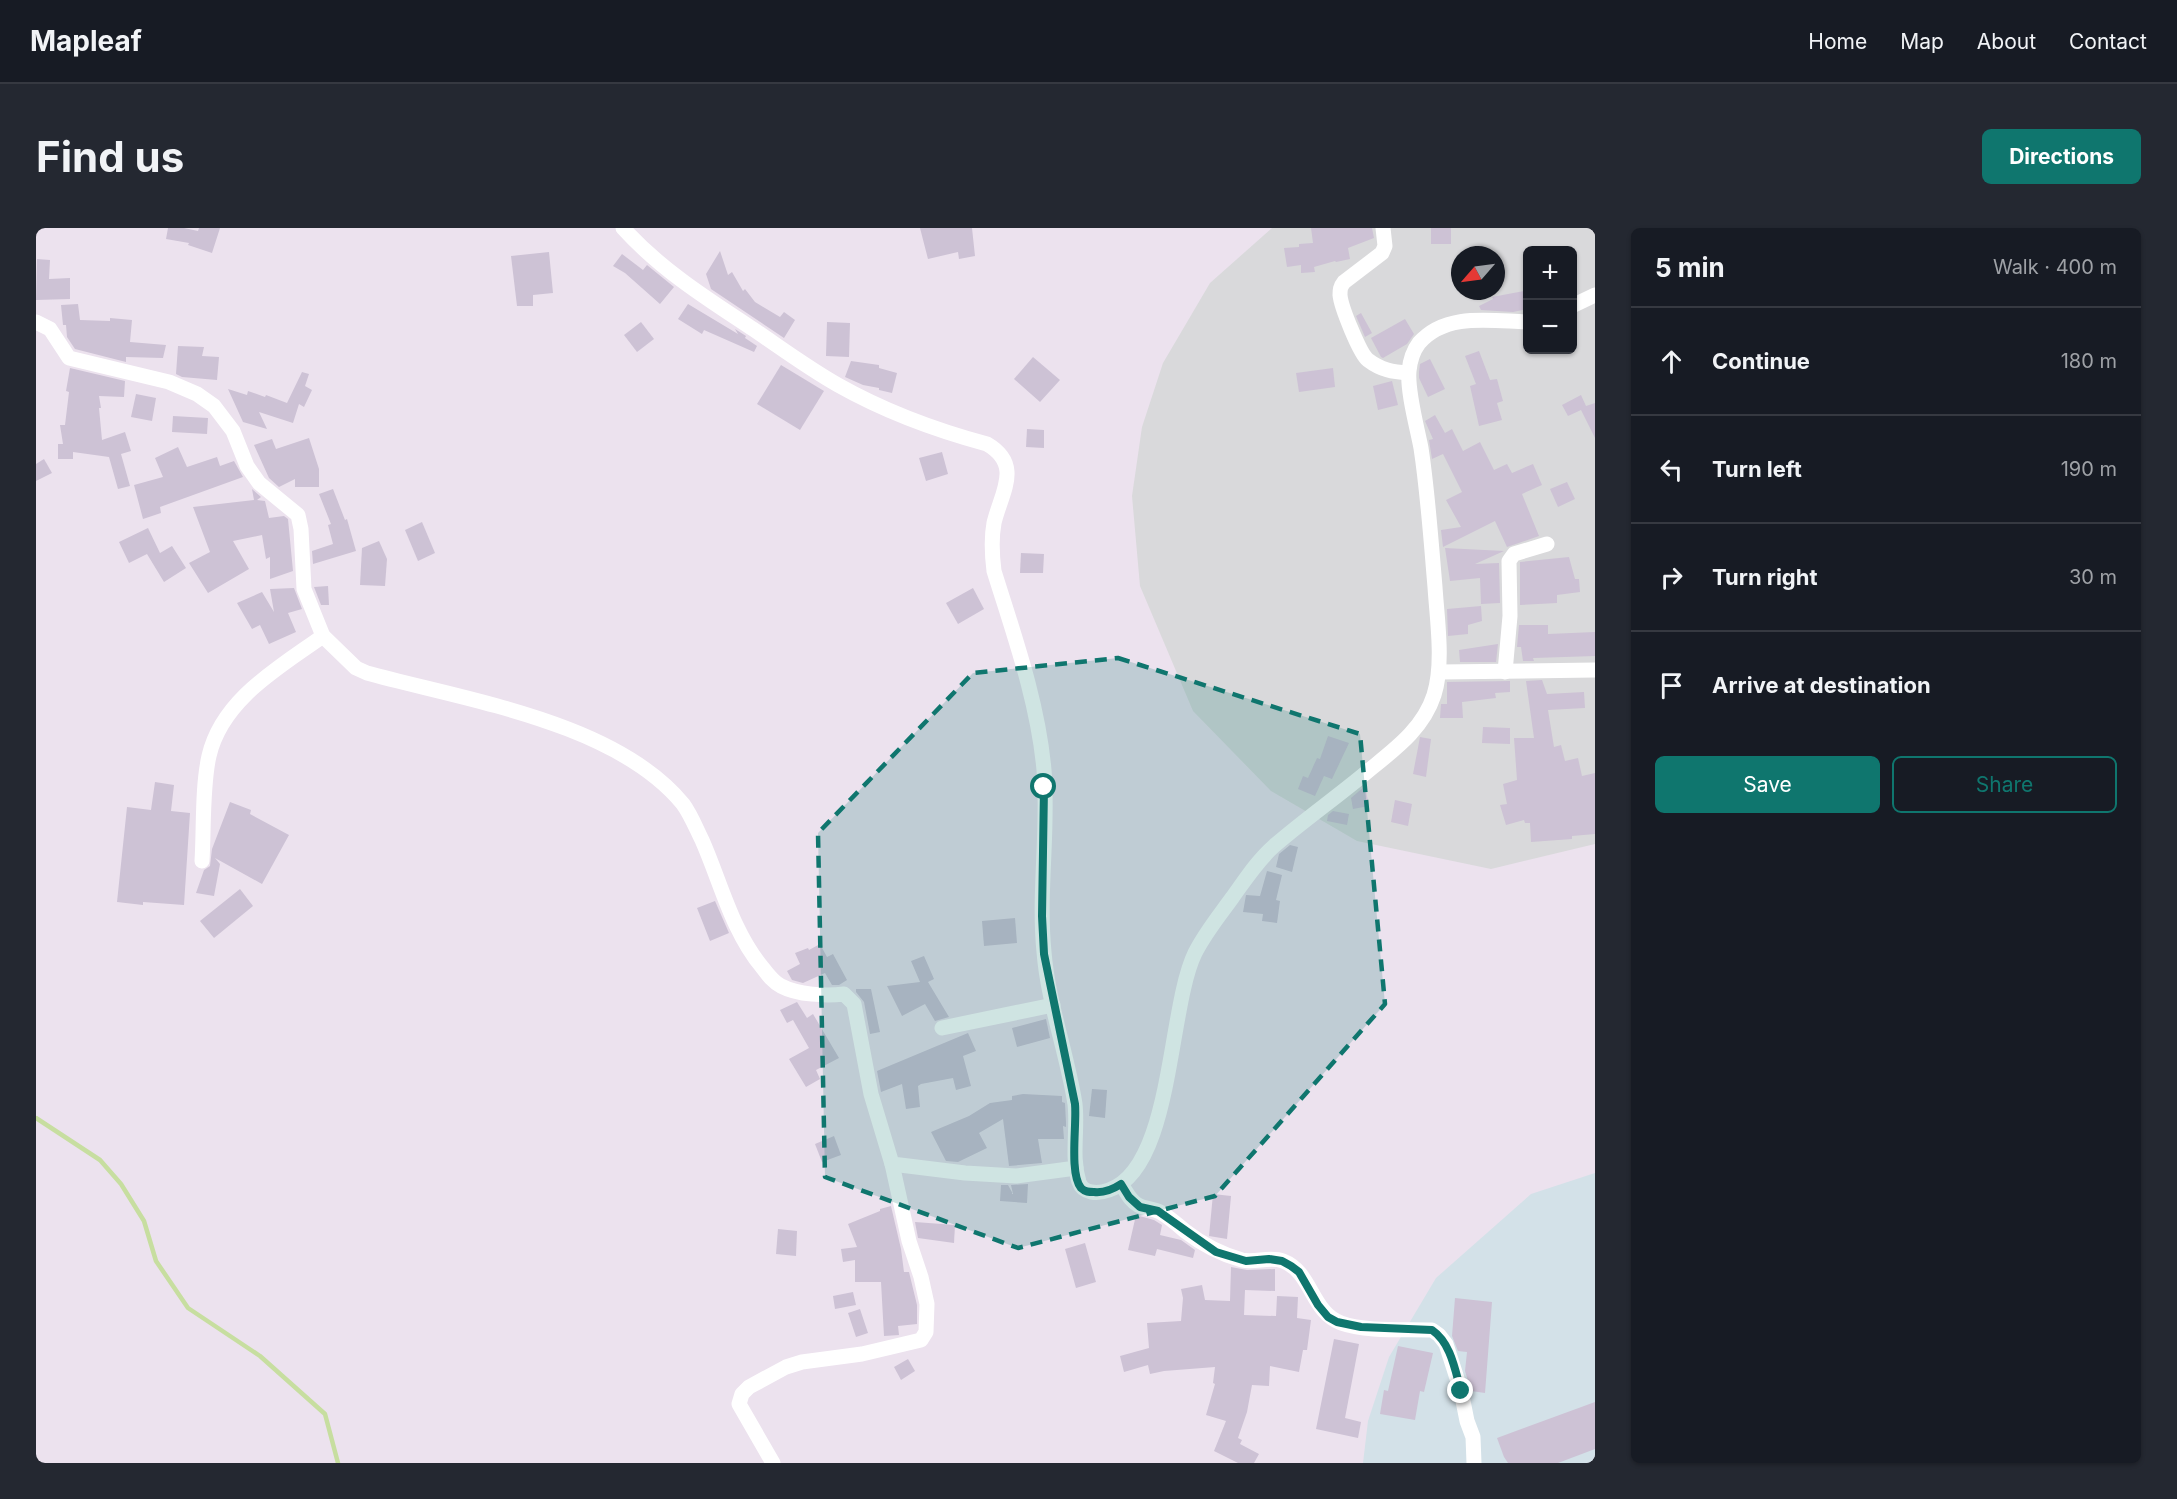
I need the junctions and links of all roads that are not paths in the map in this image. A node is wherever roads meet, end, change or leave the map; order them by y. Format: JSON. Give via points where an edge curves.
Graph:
{"nodes":[{"id":1,"x":623,"y":228,"type":"edge"},
{"id":2,"x":1383,"y":228,"type":"edge"},
{"id":3,"x":1595,"y":296,"type":"edge"},
{"id":4,"x":1577,"y":304,"type":"edge"},
{"id":5,"x":36,"y":322,"type":"edge"},
{"id":6,"x":1523,"y":322,"type":"edge"},
{"id":7,"x":1408,"y":373,"type":"junction"},
{"id":8,"x":1547,"y":544,"type":"dead end"},
{"id":9,"x":323,"y":636,"type":"junction"},
{"id":10,"x":1595,"y":670,"type":"edge"},
{"id":11,"x":1439,"y":672,"type":"junction"},
{"id":12,"x":1504,"y":672,"type":"junction"},
{"id":13,"x":202,"y":861,"type":"dead end"},
{"id":14,"x":1053,"y":1005,"type":"junction"},
{"id":15,"x":942,"y":1028,"type":"dead end"},
{"id":16,"x":892,"y":1164,"type":"junction"},
{"id":17,"x":1076,"y":1168,"type":"junction"},
{"id":18,"x":1121,"y":1184,"type":"junction"},
{"id":19,"x":773,"y":1463,"type":"edge"},
{"id":20,"x":1474,"y":1463,"type":"edge"}],
"edges":[{"from":1,"to":14,"type":"street","via":[[679,279],[837,384],[909,419],[987,444],[1003,459],[1007,477],[994,526],[992,555],[1028,684],[1041,749],[1045,817],[1043,933]]},
{"from":2,"to":7,"type":"street","via":[[1382,253],[1344,282],[1340,298],[1357,344],[1367,359],[1384,370]]},
{"from":3,"to":4,"type":"street"},
{"from":5,"to":9,"type":"street","via":[[50,329],[69,358],[169,382],[214,406],[233,431],[247,466],[259,483],[298,515],[304,589]]},
{"from":6,"to":7,"type":"street","via":[[1470,320],[1432,331],[1413,353]]},
{"from":7,"to":11,"type":"street","via":[[1425,483]]},
{"from":8,"to":12,"type":"street","via":[[1514,554],[1509,561],[1510,616]]},
{"from":9,"to":13,"type":"street","via":[[263,679],[221,724],[209,754]]},
{"from":9,"to":16,"type":"street","via":[[356,668],[367,673],[573,730],[631,760],[670,790],[692,818],[741,936],[773,981],[783,988],[805,993],[844,994],[854,1004],[871,1094]]},
{"from":10,"to":12,"type":"street"},
{"from":11,"to":12,"type":"street"},
{"from":11,"to":18,"type":"street","via":[[1432,701],[1413,732],[1271,848],[1207,932],[1185,981],[1154,1130],[1142,1159]]},
{"from":14,"to":15,"type":"street"},
{"from":14,"to":17,"type":"street","via":[[1075,1104]]},
{"from":16,"to":17,"type":"street","via":[[1016,1176]]},
{"from":16,"to":19,"type":"street","via":[[927,1304],[925,1335],[921,1340],[862,1354],[802,1362],[749,1387],[739,1404]]},
{"from":17,"to":18,"type":"street","via":[[1083,1190],[1101,1192]]},
{"from":18,"to":20,"type":"street","via":[[1140,1207],[1158,1211],[1216,1252],[1246,1261],[1269,1259],[1291,1266],[1299,1272],[1318,1305],[1337,1322],[1432,1330],[1439,1335],[1446,1344],[1461,1391],[1473,1437]]}]}
